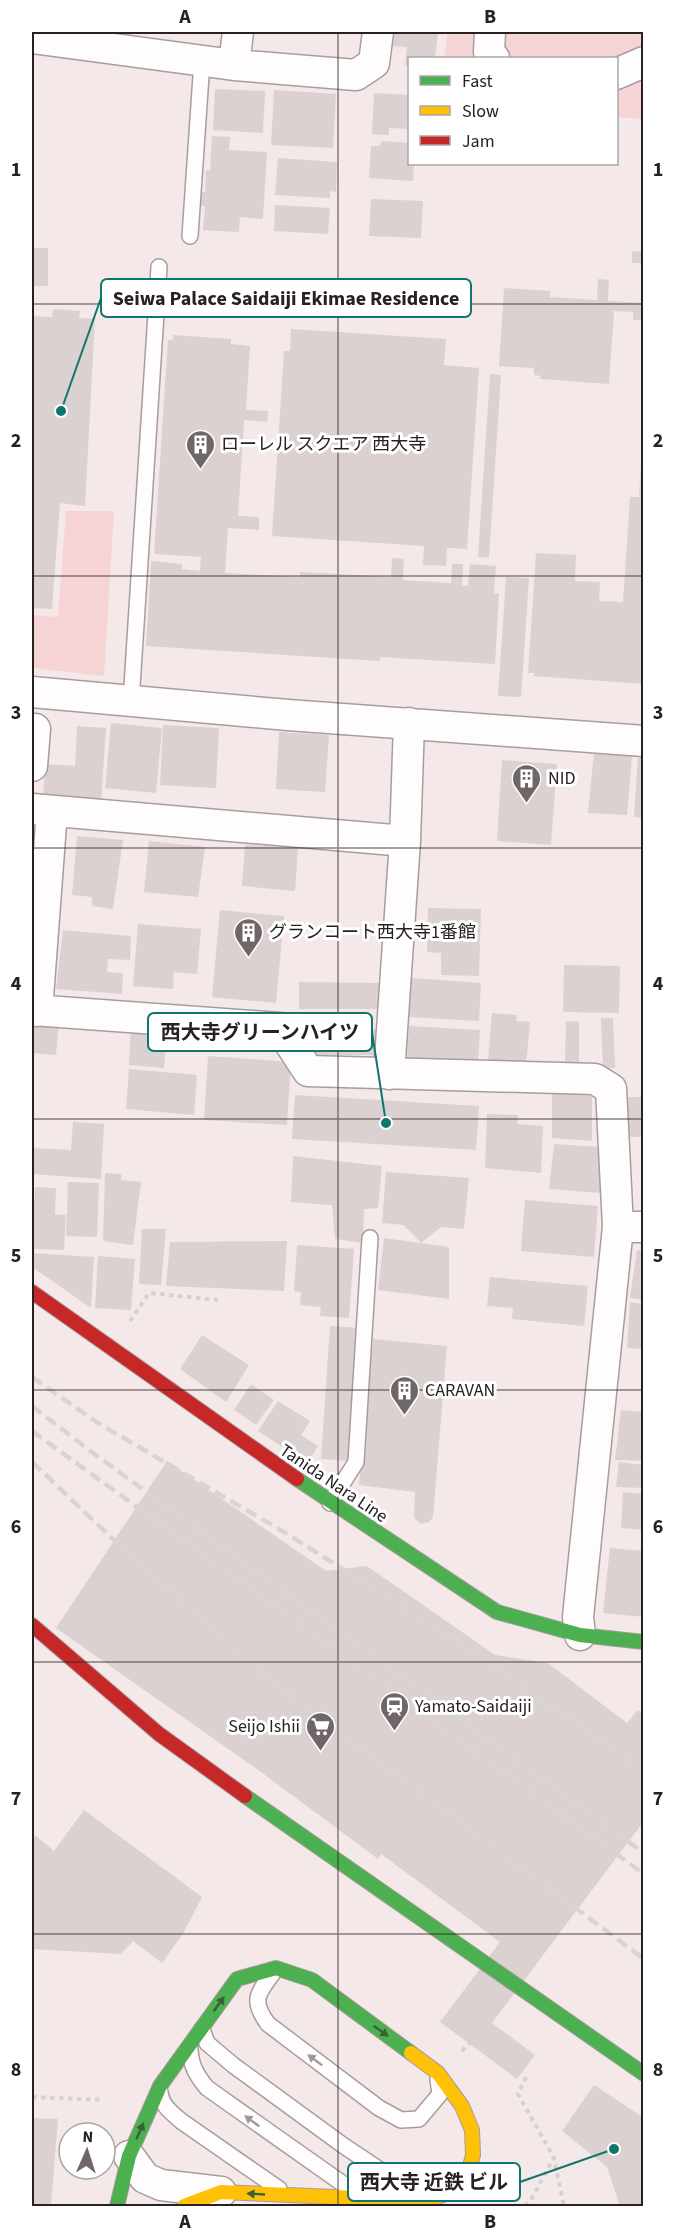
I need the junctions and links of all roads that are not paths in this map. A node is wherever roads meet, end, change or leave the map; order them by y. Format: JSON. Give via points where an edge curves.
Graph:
{"nodes":[{"id":1,"x":238,"y":32,"type":"edge"},
{"id":2,"x":378,"y":32,"type":"edge"},
{"id":3,"x":490,"y":32,"type":"edge"},
{"id":4,"x":32,"y":38,"type":"edge"},
{"id":5,"x":493,"y":57,"type":"edge"},
{"id":6,"x":202,"y":61,"type":"junction"},
{"id":7,"x":644,"y":62,"type":"edge"},
{"id":8,"x":234,"y":65,"type":"junction"},
{"id":9,"x":618,"y":73,"type":"edge"},
{"id":10,"x":190,"y":236,"type":"dead end"},
{"id":11,"x":159,"y":267,"type":"dead end"},
{"id":12,"x":32,"y":692,"type":"edge"},
{"id":13,"x":131,"y":702,"type":"junction"},
{"id":14,"x":410,"y":723,"type":"junction"},
{"id":15,"x":34,"y":729,"type":"dead end"},
{"id":16,"x":644,"y":741,"type":"edge"},
{"id":17,"x":32,"y":766,"type":"edge"},
{"id":18,"x":42,"y":810,"type":"edge"},
{"id":19,"x":405,"y":841,"type":"junction"},
{"id":20,"x":34,"y":1010,"type":"edge"},
{"id":21,"x":389,"y":1074,"type":"junction"},
{"id":22,"x":631,"y":1227,"type":"edge"},
{"id":23,"x":370,"y":1238,"type":"dead end"},
{"id":24,"x":32,"y":1292,"type":"edge"},
{"id":25,"x":330,"y":1503,"type":"junction"},
{"id":26,"x":32,"y":1625,"type":"edge"},
{"id":27,"x":580,"y":1635,"type":"junction"},
{"id":28,"x":644,"y":1642,"type":"edge"},
{"id":29,"x":276,"y":1968,"type":"junction"},
{"id":30,"x":201,"y":2028,"type":"junction"},
{"id":31,"x":190,"y":2043,"type":"junction"},
{"id":32,"x":438,"y":2073,"type":"junction"},
{"id":33,"x":644,"y":2074,"type":"edge"},
{"id":34,"x":160,"y":2086,"type":"junction"},
{"id":35,"x":129,"y":2156,"type":"junction"},
{"id":36,"x":220,"y":2192,"type":"junction"},
{"id":37,"x":289,"y":2196,"type":"junction"},
{"id":38,"x":363,"y":2198,"type":"junction"},
{"id":39,"x":426,"y":2201,"type":"junction"},
{"id":40,"x":117,"y":2206,"type":"edge"},
{"id":41,"x":184,"y":2206,"type":"edge"}],
"edges":[{"from":1,"to":8,"type":"street"},
{"from":2,"to":8,"type":"street","via":[[374,63],[356,75]]},
{"from":3,"to":5,"type":"street","via":[[489,52]]},
{"from":4,"to":6,"type":"street"},
{"from":6,"to":8,"type":"street"},
{"from":6,"to":10,"type":"lane"},
{"from":7,"to":9,"type":"street"},
{"from":11,"to":13,"type":"lane"},
{"from":12,"to":13,"type":"street"},
{"from":13,"to":14,"type":"street"},
{"from":14,"to":16,"type":"street"},
{"from":14,"to":19,"type":"street"},
{"from":15,"to":17,"type":"street"},
{"from":18,"to":19,"type":"street"},
{"from":18,"to":20,"type":"street"},
{"from":19,"to":21,"type":"street"},
{"from":20,"to":21,"type":"street","via":[[280,1028],[308,1071]]},
{"from":21,"to":22,"type":"street","via":[[595,1079],[611,1089]]},
{"from":22,"to":27,"type":"street","via":[[578,1617]]},
{"from":23,"to":25,"type":"lane","via":[[356,1462]]},
{"from":24,"to":25,"type":"street","name":"Tanida Nara Line"},
{"from":25,"to":27,"type":"street","name":"Tanida Nara Line","via":[[497,1612]]},
{"from":26,"to":33,"type":"street","via":[[159,1734]]},
{"from":27,"to":28,"type":"street","name":"Tanida Nara Line"},
{"from":30,"to":29,"type":"street","one_way":true,"via":[[237,1979]]},
{"from":29,"to":32,"type":"street","one_way":true,"via":[[312,1980]]},
{"from":32,"to":29,"type":"lane","one_way":true,"via":[[440,2094],[419,2119],[401,2120],[378,2108],[268,2024],[257,2010],[258,1993]]},
{"from":30,"to":31,"type":"street"},
{"from":30,"to":39,"type":"lane","via":[[207,2043],[233,2065]]},
{"from":31,"to":34,"type":"street"},
{"from":38,"to":31,"type":"lane","one_way":true,"via":[[207,2088],[190,2062]]},
{"from":32,"to":39,"type":"street","via":[[462,2106],[472,2130],[473,2155],[467,2178],[454,2191]]},
{"from":35,"to":34,"type":"street","one_way":true},
{"from":34,"to":37,"type":"lane","via":[[161,2098],[175,2116]]},
{"from":35,"to":36,"type":"street","via":[[145,2178],[161,2185]]},
{"from":35,"to":40,"type":"street"},
{"from":37,"to":36,"type":"street","one_way":true},
{"from":36,"to":41,"type":"street"},
{"from":37,"to":38,"type":"street"},
{"from":38,"to":39,"type":"street"}]}
